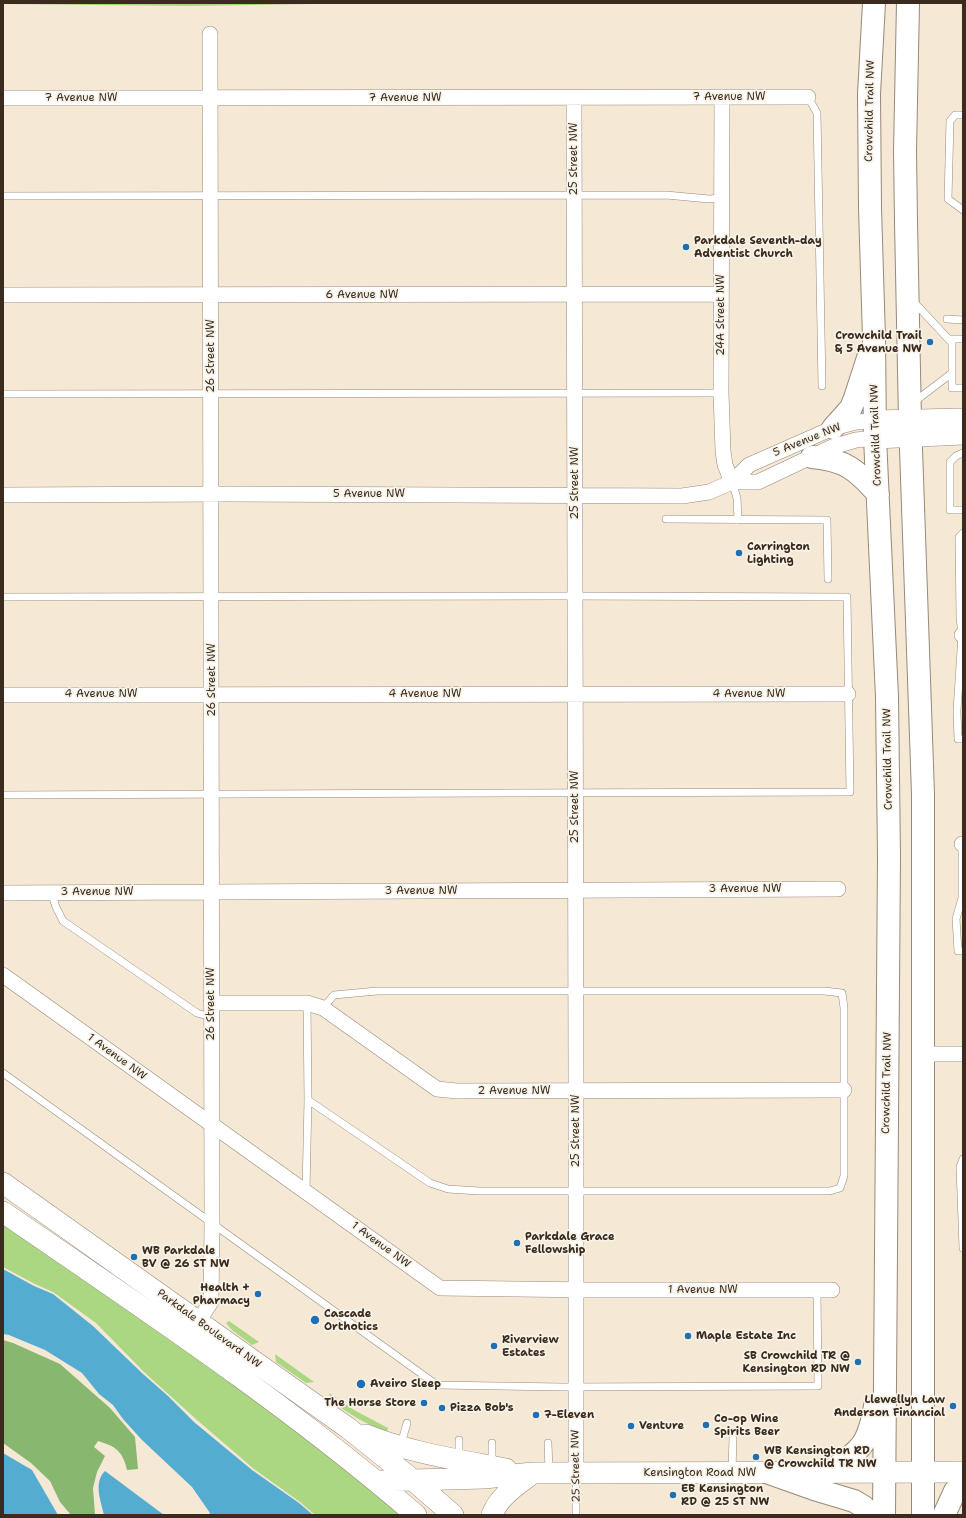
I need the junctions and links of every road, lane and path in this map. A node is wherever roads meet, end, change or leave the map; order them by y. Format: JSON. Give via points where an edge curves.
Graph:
{"nodes":[{"id":1,"x":868,"y":3,"type":"edge"},
{"id":2,"x":874,"y":3,"type":"edge"},
{"id":3,"x":908,"y":3,"type":"edge"},
{"id":4,"x":210,"y":34,"type":"dead end"},
{"id":5,"x":872,"y":36,"type":"junction"},
{"id":6,"x":722,"y":97,"type":"junction"},
{"id":7,"x":808,"y":97,"type":"joint"},
{"id":8,"x":3,"y":98,"type":"edge"},
{"id":9,"x":211,"y":98,"type":"junction"},
{"id":10,"x":574,"y":98,"type":"junction"},
{"id":11,"x":963,"y":115,"type":"edge"},
{"id":12,"x":3,"y":196,"type":"edge"},
{"id":13,"x":574,"y":196,"type":"junction"},
{"id":14,"x":211,"y":197,"type":"junction"},
{"id":15,"x":721,"y":198,"type":"junction"},
{"id":16,"x":963,"y":210,"type":"edge"},
{"id":17,"x":575,"y":294,"type":"junction"},
{"id":18,"x":721,"y":294,"type":"junction"},
{"id":19,"x":907,"y":294,"type":"junction"},
{"id":20,"x":3,"y":295,"type":"edge"},
{"id":21,"x":211,"y":295,"type":"junction"},
{"id":22,"x":947,"y":319,"type":"dead end"},
{"id":23,"x":963,"y":320,"type":"edge"},
{"id":24,"x":874,"y":338,"type":"junction"},
{"id":25,"x":949,"y":339,"type":"junction"},
{"id":26,"x":963,"y":339,"type":"edge"},
{"id":27,"x":952,"y":373,"type":"junction"},
{"id":28,"x":822,"y":386,"type":"dead end"},
{"id":29,"x":963,"y":388,"type":"edge"},
{"id":30,"x":3,"y":394,"type":"edge"},
{"id":31,"x":212,"y":394,"type":"junction"},
{"id":32,"x":574,"y":394,"type":"junction"},
{"id":33,"x":721,"y":394,"type":"junction"},
{"id":34,"x":963,"y":419,"type":"edge"},
{"id":35,"x":910,"y":421,"type":"junction"},
{"id":36,"x":833,"y":428,"type":"junction"},
{"id":37,"x":875,"y":430,"type":"junction"},
{"id":38,"x":963,"y":434,"type":"edge"},
{"id":39,"x":963,"y":453,"type":"edge"},
{"id":40,"x":812,"y":457,"type":"junction"},
{"id":41,"x":732,"y":482,"type":"junction"},
{"id":42,"x":212,"y":494,"type":"junction"},
{"id":43,"x":878,"y":494,"type":"junction"},
{"id":44,"x":3,"y":495,"type":"edge"},
{"id":45,"x":575,"y":495,"type":"junction"},
{"id":46,"x":963,"y":510,"type":"edge"},
{"id":47,"x":666,"y":519,"type":"dead end"},
{"id":48,"x":738,"y":520,"type":"junction"},
{"id":49,"x":963,"y":533,"type":"edge"},
{"id":50,"x":828,"y":579,"type":"dead end"},
{"id":51,"x":575,"y":596,"type":"junction"},
{"id":52,"x":3,"y":597,"type":"edge"},
{"id":53,"x":212,"y":598,"type":"junction"},
{"id":54,"x":963,"y":635,"type":"edge"},
{"id":55,"x":3,"y":694,"type":"edge"},
{"id":56,"x":212,"y":694,"type":"junction"},
{"id":57,"x":575,"y":694,"type":"junction"},
{"id":58,"x":848,"y":694,"type":"junction"},
{"id":59,"x":963,"y":739,"type":"edge"},
{"id":60,"x":212,"y":792,"type":"junction"},
{"id":61,"x":575,"y":793,"type":"junction"},
{"id":62,"x":3,"y":795,"type":"edge"},
{"id":63,"x":962,"y":844,"type":"edge"},
{"id":64,"x":838,"y":889,"type":"dead end"},
{"id":65,"x":576,"y":890,"type":"junction"},
{"id":66,"x":212,"y":891,"type":"junction"},
{"id":67,"x":51,"y":892,"type":"junction"},
{"id":68,"x":3,"y":893,"type":"edge"},
{"id":69,"x":963,"y":951,"type":"edge"},
{"id":70,"x":3,"y":975,"type":"edge"},
{"id":71,"x":576,"y":991,"type":"junction"},
{"id":72,"x":307,"y":1003,"type":"junction"},
{"id":73,"x":323,"y":1008,"type":"junction"},
{"id":74,"x":211,"y":1010,"type":"junction"},
{"id":75,"x":924,"y":1054,"type":"junction"},
{"id":76,"x":963,"y":1054,"type":"edge"},
{"id":77,"x":3,"y":1074,"type":"edge"},
{"id":78,"x":844,"y":1090,"type":"junction"},
{"id":79,"x":576,"y":1091,"type":"junction"},
{"id":80,"x":308,"y":1100,"type":"junction"},
{"id":81,"x":211,"y":1125,"type":"junction"},
{"id":82,"x":963,"y":1159,"type":"edge"},
{"id":83,"x":3,"y":1182,"type":"edge"},
{"id":84,"x":306,"y":1190,"type":"junction"},
{"id":85,"x":576,"y":1190,"type":"junction"},
{"id":86,"x":3,"y":1212,"type":"edge"},
{"id":87,"x":212,"y":1224,"type":"junction"},
{"id":88,"x":963,"y":1248,"type":"edge"},
{"id":89,"x":817,"y":1289,"type":"junction"},
{"id":90,"x":576,"y":1290,"type":"junction"},
{"id":91,"x":832,"y":1290,"type":"dead end"},
{"id":92,"x":198,"y":1322,"type":"junction"},
{"id":93,"x":885,"y":1350,"type":"junction"},
{"id":94,"x":575,"y":1386,"type":"junction"},
{"id":95,"x":407,"y":1423,"type":"dead end"},
{"id":96,"x":348,"y":1428,"type":"junction"},
{"id":97,"x":733,"y":1437,"type":"dead end"},
{"id":98,"x":492,"y":1443,"type":"dead end"},
{"id":99,"x":548,"y":1443,"type":"dead end"},
{"id":100,"x":400,"y":1447,"type":"junction"},
{"id":101,"x":492,"y":1466,"type":"junction"},
{"id":102,"x":923,"y":1472,"type":"junction"},
{"id":103,"x":963,"y":1472,"type":"edge"},
{"id":104,"x":541,"y":1473,"type":"junction"},
{"id":105,"x":576,"y":1473,"type":"junction"},
{"id":106,"x":769,"y":1473,"type":"junction"},
{"id":107,"x":828,"y":1473,"type":"junction"},
{"id":108,"x":883,"y":1473,"type":"junction"},
{"id":109,"x":732,"y":1474,"type":"junction"},
{"id":110,"x":413,"y":1480,"type":"junction"},
{"id":111,"x":377,"y":1481,"type":"junction"},
{"id":112,"x":963,"y":1484,"type":"edge"},
{"id":113,"x":416,"y":1515,"type":"edge"},
{"id":114,"x":453,"y":1515,"type":"edge"},
{"id":115,"x":492,"y":1515,"type":"edge"},
{"id":116,"x":576,"y":1515,"type":"edge"},
{"id":117,"x":870,"y":1515,"type":"edge"},
{"id":118,"x":884,"y":1515,"type":"edge"},
{"id":119,"x":923,"y":1515,"type":"edge"},
{"id":120,"x":944,"y":1515,"type":"edge"}],
"edges":[{"from":1,"to":5,"type":"highway"},
{"from":2,"to":5,"type":"highway","name":"Crowchild Trail NW"},
{"from":3,"to":19,"type":"highway","via":[[905,151]]},
{"from":4,"to":9,"type":"street","name":"26 Street NW"},
{"from":5,"to":24,"type":"highway","name":"Crowchild Trail NW","via":[[869,94]]},
{"from":6,"to":7,"type":"street","name":"7 Avenue NW"},
{"from":6,"to":10,"type":"street","name":"7 Avenue NW"},
{"from":6,"to":15,"type":"street","name":"24A Street NW"},
{"from":7,"to":28,"type":"lane","via":[[817,113]]},
{"from":8,"to":9,"type":"street","name":"7 Avenue NW"},
{"from":9,"to":10,"type":"street","name":"7 Avenue NW"},
{"from":9,"to":14,"type":"street","name":"26 Street NW"},
{"from":10,"to":13,"type":"street","name":"25 Street NW"},
{"from":11,"to":16,"type":"lane","via":[[955,116],[950,121],[948,199]]},
{"from":12,"to":14,"type":"lane"},
{"from":13,"to":14,"type":"lane"},
{"from":13,"to":15,"type":"lane"},
{"from":13,"to":17,"type":"street","name":"25 Street NW"},
{"from":14,"to":21,"type":"street","name":"26 Street NW"},
{"from":15,"to":18,"type":"street","name":"24A Street NW"},
{"from":17,"to":18,"type":"street","name":"6 Avenue NW"},
{"from":17,"to":21,"type":"street","name":"6 Avenue NW"},
{"from":17,"to":32,"type":"street","name":"25 Street NW"},
{"from":18,"to":33,"type":"street","name":"24A Street NW"},
{"from":19,"to":25,"type":"lane"},
{"from":19,"to":35,"type":"highway"},
{"from":20,"to":21,"type":"street","name":"6 Avenue NW"},
{"from":21,"to":31,"type":"street","name":"26 Street NW"},
{"from":22,"to":23,"type":"lane"},
{"from":24,"to":36,"type":"highway","via":[[851,408]]},
{"from":24,"to":37,"type":"highway","name":"Crowchild Trail NW"},
{"from":25,"to":26,"type":"lane"},
{"from":25,"to":27,"type":"lane","via":[[952,343]]},
{"from":27,"to":29,"type":"lane","via":[[952,388]]},
{"from":27,"to":35,"type":"lane"},
{"from":30,"to":31,"type":"lane"},
{"from":31,"to":32,"type":"lane"},
{"from":31,"to":42,"type":"street","name":"26 Street NW"},
{"from":32,"to":33,"type":"lane"},
{"from":32,"to":45,"type":"street","name":"25 Street NW"},
{"from":33,"to":41,"type":"street","name":"24A Street NW","via":[[723,451]]},
{"from":34,"to":35,"type":"main road","name":"5 Avenue NW"},
{"from":35,"to":37,"type":"main road","name":"5 Avenue NW"},
{"from":35,"to":38,"type":"main road","name":"5 Avenue NW"},
{"from":35,"to":75,"type":"highway","via":[[923,794]]},
{"from":36,"to":37,"type":"street","name":"5 Avenue NW","via":[[856,422]]},
{"from":36,"to":41,"type":"street","name":"5 Avenue NW","via":[[749,465]]},
{"from":37,"to":40,"type":"street","name":"5 Avenue NW"},
{"from":37,"to":43,"type":"highway","name":"Crowchild Trail NW"},
{"from":39,"to":46,"type":"lane","via":[[950,462],[950,510]]},
{"from":40,"to":41,"type":"street","name":"5 Avenue NW","via":[[758,482]]},
{"from":40,"to":43,"type":"highway","via":[[830,459],[847,466],[862,476]]},
{"from":41,"to":45,"type":"street","name":"5 Avenue NW","via":[[709,492],[682,496]]},
{"from":41,"to":48,"type":"lane","via":[[738,498]]},
{"from":42,"to":44,"type":"street","name":"5 Avenue NW"},
{"from":42,"to":45,"type":"street","name":"5 Avenue NW"},
{"from":42,"to":53,"type":"street","name":"26 Street NW"},
{"from":43,"to":93,"type":"highway","name":"Crowchild Trail NW","via":[[887,697],[889,856]]},
{"from":45,"to":51,"type":"street","name":"25 Street NW"},
{"from":47,"to":48,"type":"lane"},
{"from":48,"to":50,"type":"lane","via":[[827,520]]},
{"from":49,"to":54,"type":"lane","via":[[959,537],[960,617]]},
{"from":51,"to":53,"type":"lane"},
{"from":51,"to":57,"type":"street","name":"25 Street NW"},
{"from":51,"to":58,"type":"lane","via":[[847,597]]},
{"from":52,"to":53,"type":"lane"},
{"from":53,"to":56,"type":"street","name":"26 Street NW"},
{"from":54,"to":59,"type":"lane","via":[[957,711],[958,739]]},
{"from":55,"to":56,"type":"street","name":"4 Avenue NW"},
{"from":56,"to":57,"type":"street","name":"4 Avenue NW"},
{"from":56,"to":60,"type":"street","name":"26 Street NW"},
{"from":57,"to":58,"type":"street","name":"4 Avenue NW"},
{"from":57,"to":61,"type":"street","name":"25 Street NW"},
{"from":58,"to":61,"type":"lane","via":[[850,792]]},
{"from":60,"to":61,"type":"lane"},
{"from":60,"to":62,"type":"lane"},
{"from":60,"to":66,"type":"street","name":"26 Street NW"},
{"from":61,"to":65,"type":"street","name":"25 Street NW"},
{"from":63,"to":69,"type":"lane","via":[[962,898],[956,919],[958,951]]},
{"from":64,"to":65,"type":"street","name":"3 Avenue NW"},
{"from":65,"to":66,"type":"street","name":"3 Avenue NW"},
{"from":65,"to":71,"type":"street","name":"25 Street NW"},
{"from":66,"to":67,"type":"street","name":"3 Avenue NW"},
{"from":66,"to":74,"type":"street","name":"26 Street NW"},
{"from":67,"to":68,"type":"street","name":"3 Avenue NW"},
{"from":67,"to":74,"type":"lane","via":[[63,921],[197,1013]]},
{"from":70,"to":81,"type":"street","name":"1 Avenue NW"},
{"from":71,"to":73,"type":"lane","via":[[355,992],[334,995]]},
{"from":71,"to":78,"type":"lane","via":[[842,993]]},
{"from":71,"to":79,"type":"street","name":"25 Street NW"},
{"from":72,"to":73,"type":"street","name":"2 Avenue NW"},
{"from":72,"to":74,"type":"street","name":"2 Avenue NW"},
{"from":72,"to":80,"type":"lane"},
{"from":73,"to":79,"type":"street","name":"2 Avenue NW","via":[[437,1089]]},
{"from":74,"to":81,"type":"street","name":"26 Street NW"},
{"from":75,"to":76,"type":"street"},
{"from":75,"to":102,"type":"highway"},
{"from":77,"to":87,"type":"lane"},
{"from":78,"to":79,"type":"street","name":"2 Avenue NW"},
{"from":78,"to":85,"type":"lane","via":[[844,1176],[840,1188]]},
{"from":79,"to":85,"type":"street","name":"25 Street NW"},
{"from":80,"to":84,"type":"lane"},
{"from":80,"to":85,"type":"lane","via":[[436,1185],[448,1189],[479,1191]]},
{"from":81,"to":84,"type":"street","name":"1 Avenue NW"},
{"from":81,"to":87,"type":"street","name":"26 Street NW"},
{"from":82,"to":88,"type":"lane","via":[[960,1167]]},
{"from":83,"to":92,"type":"main road","name":"Parkdale Boulevard NW"},
{"from":84,"to":90,"type":"street","name":"1 Avenue NW","via":[[440,1288]]},
{"from":85,"to":90,"type":"street","name":"25 Street NW"},
{"from":86,"to":111,"type":"main road","name":"Parkdale Boulevard NW","via":[[211,1355]]},
{"from":87,"to":92,"type":"street","name":"26 Street NW","via":[[212,1302]]},
{"from":87,"to":94,"type":"lane","via":[[437,1386]]},
{"from":89,"to":90,"type":"street","name":"1 Avenue NW"},
{"from":89,"to":91,"type":"street","name":"1 Avenue NW"},
{"from":89,"to":94,"type":"lane","via":[[818,1386]]},
{"from":90,"to":94,"type":"street","name":"25 Street NW"},
{"from":92,"to":96,"type":"main road","name":"Parkdale Boulevard NW"},
{"from":93,"to":107,"type":"highway","via":[[868,1436],[853,1455]]},
{"from":93,"to":108,"type":"highway","name":"Crowchild Trail NW"},
{"from":94,"to":105,"type":"street","name":"25 Street NW"},
{"from":95,"to":100,"type":"lane"},
{"from":96,"to":100,"type":"main road","name":"Kensington Road NW"},
{"from":96,"to":110,"type":"main road","name":"Parkdale Boulevard NW"},
{"from":97,"to":109,"type":"lane"},
{"from":98,"to":101,"type":"lane"},
{"from":99,"to":104,"type":"lane"},
{"from":100,"to":101,"type":"main road","name":"Kensington Road NW","via":[[458,1450]]},
{"from":101,"to":104,"type":"main road","name":"Kensington Road NW"},
{"from":102,"to":103,"type":"main road","name":"Kensington Road NW"},
{"from":102,"to":108,"type":"main road","name":"Kensington Road NW"},
{"from":102,"to":119,"type":"highway"},
{"from":104,"to":105,"type":"main road","name":"Kensington Road NW"},
{"from":104,"to":110,"type":"main road","name":"Kensington Road NW"},
{"from":104,"to":115,"type":"main road","via":[[500,1500]]},
{"from":105,"to":109,"type":"main road","name":"Kensington Road NW"},
{"from":105,"to":116,"type":"lane","name":"25 Street NW"},
{"from":106,"to":107,"type":"main road","name":"Kensington Road NW"},
{"from":106,"to":109,"type":"main road","name":"Kensington Road NW"},
{"from":106,"to":117,"type":"highway","via":[[854,1501],[864,1507]]},
{"from":107,"to":108,"type":"main road","name":"Kensington Road NW"},
{"from":108,"to":118,"type":"highway","name":"Crowchild Trail NW"},
{"from":110,"to":111,"type":"main road","name":"Kensington Road NW"},
{"from":110,"to":114,"type":"main road","name":"Parkdale Boulevard NW"},
{"from":111,"to":113,"type":"main road","name":"Parkdale Boulevard NW"},
{"from":112,"to":120,"type":"highway","via":[[955,1491]]}]}
